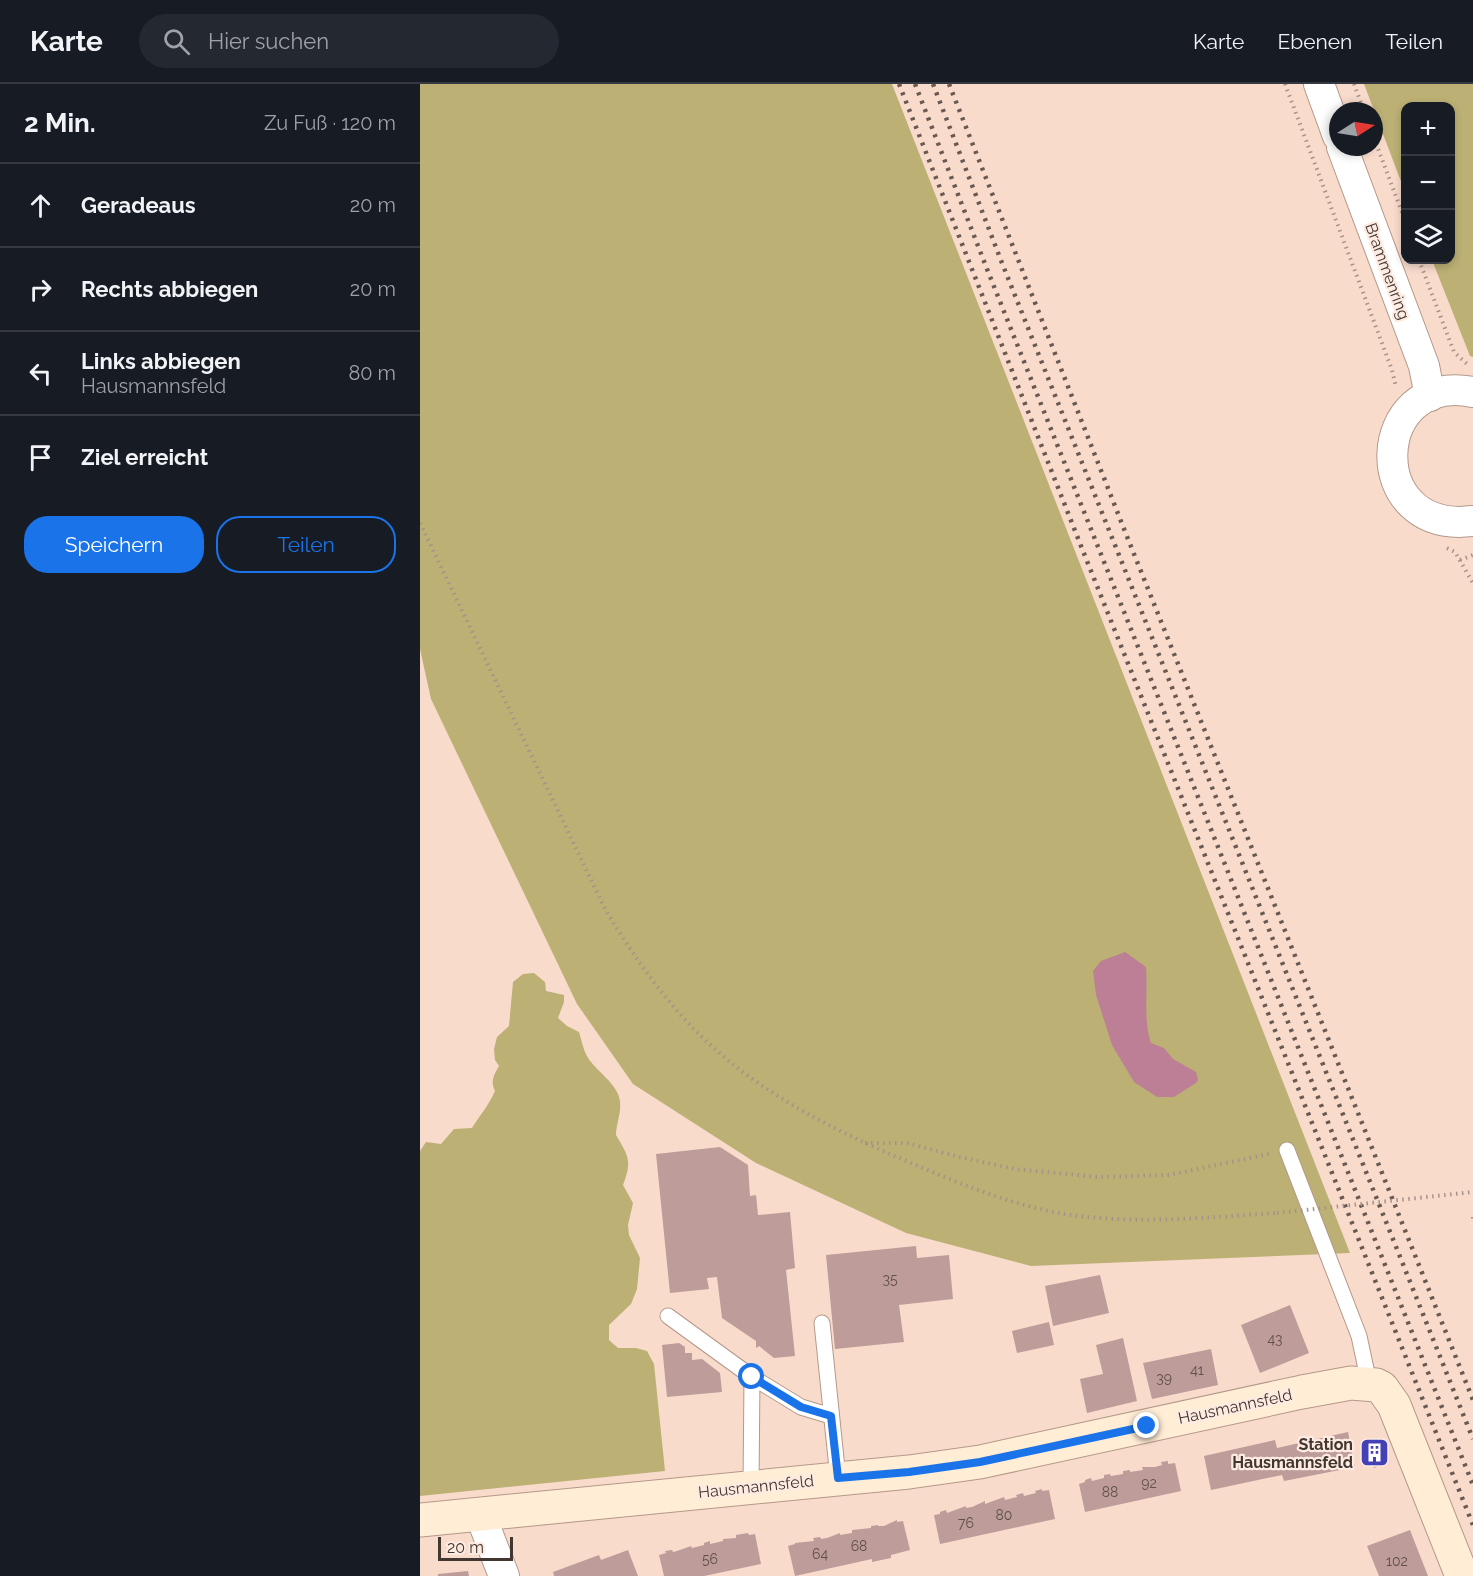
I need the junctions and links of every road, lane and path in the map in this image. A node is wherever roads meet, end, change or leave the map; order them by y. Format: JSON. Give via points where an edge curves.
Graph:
{"nodes":[{"id":1,"x":1285,"y":84,"type":"edge"},
{"id":2,"x":1319,"y":84,"type":"edge"},
{"id":3,"x":1354,"y":84,"type":"edge"},
{"id":4,"x":1361,"y":102,"type":"edge"},
{"id":5,"x":1329,"y":111,"type":"edge"},
{"id":6,"x":1345,"y":156,"type":"edge"},
{"id":7,"x":1381,"y":156,"type":"edge"},
{"id":8,"x":1401,"y":210,"type":"edge"},
{"id":9,"x":1421,"y":264,"type":"edge"},
{"id":10,"x":1473,"y":368,"type":"edge"},
{"id":11,"x":1473,"y":392,"type":"edge"},
{"id":12,"x":1392,"y":394,"type":"dead end"},
{"id":13,"x":1430,"y":396,"type":"junction"},
{"id":14,"x":420,"y":523,"type":"edge"},
{"id":15,"x":1463,"y":538,"type":"edge"},
{"id":16,"x":1473,"y":555,"type":"edge"},
{"id":17,"x":1473,"y":583,"type":"edge"},
{"id":18,"x":862,"y":1143,"type":"junction"},
{"id":19,"x":1287,"y":1150,"type":"joint"},
{"id":20,"x":1473,"y":1192,"type":"edge"},
{"id":21,"x":668,"y":1316,"type":"dead end"},
{"id":22,"x":822,"y":1323,"type":"dead end"},
{"id":23,"x":752,"y":1377,"type":"junction"},
{"id":24,"x":1369,"y":1383,"type":"junction"},
{"id":25,"x":831,"y":1416,"type":"junction"},
{"id":26,"x":838,"y":1478,"type":"junction"},
{"id":27,"x":751,"y":1487,"type":"junction"},
{"id":28,"x":480,"y":1514,"type":"junction"},
{"id":29,"x":420,"y":1520,"type":"edge"},
{"id":30,"x":504,"y":1576,"type":"edge"},
{"id":31,"x":1462,"y":1576,"type":"edge"}],
"edges":[{"from":1,"to":12,"type":"path","via":[[1392,370],[1396,386]]},
{"from":2,"to":5,"type":"street"},
{"from":3,"to":4,"type":"path"},
{"from":6,"to":13,"type":"street","name":"Brammenring","via":[[1424,366]]},
{"from":7,"to":8,"type":"path"},
{"from":9,"to":10,"type":"path","via":[[1454,352]]},
{"from":11,"to":13,"type":"street","via":[[1455,390]]},
{"from":13,"to":15,"type":"street","via":[[1414,406],[1398,427],[1392,444],[1393,466],[1406,498],[1437,519],[1449,522]]},
{"from":14,"to":18,"type":"path","via":[[590,879],[637,960],[675,1009],[737,1067],[794,1106]]},
{"from":15,"to":16,"type":"path"},
{"from":15,"to":17,"type":"path"},
{"from":18,"to":19,"type":"path","via":[[907,1143],[1015,1169],[1098,1177],[1168,1175]]},
{"from":18,"to":20,"type":"path","bridge":true,"via":[[1006,1200],[1076,1216],[1118,1220],[1278,1213]]},
{"from":19,"to":24,"type":"lane","via":[[1359,1336]]},
{"from":21,"to":23,"type":"lane"},
{"from":22,"to":25,"type":"lane"},
{"from":23,"to":25,"type":"lane","via":[[801,1407]]},
{"from":23,"to":27,"type":"lane"},
{"from":24,"to":26,"type":"main road","name":"Hausmannsfeld","via":[[1302,1392],[980,1462]]},
{"from":24,"to":31,"type":"main road","via":[[1382,1388],[1394,1405]]},
{"from":25,"to":26,"type":"lane"},
{"from":26,"to":27,"type":"main road","name":"Hausmannsfeld"},
{"from":27,"to":28,"type":"main road","name":"Hausmannsfeld"},
{"from":28,"to":29,"type":"main road","name":"Hausmannsfeld"},
{"from":28,"to":30,"type":"street"}]}
